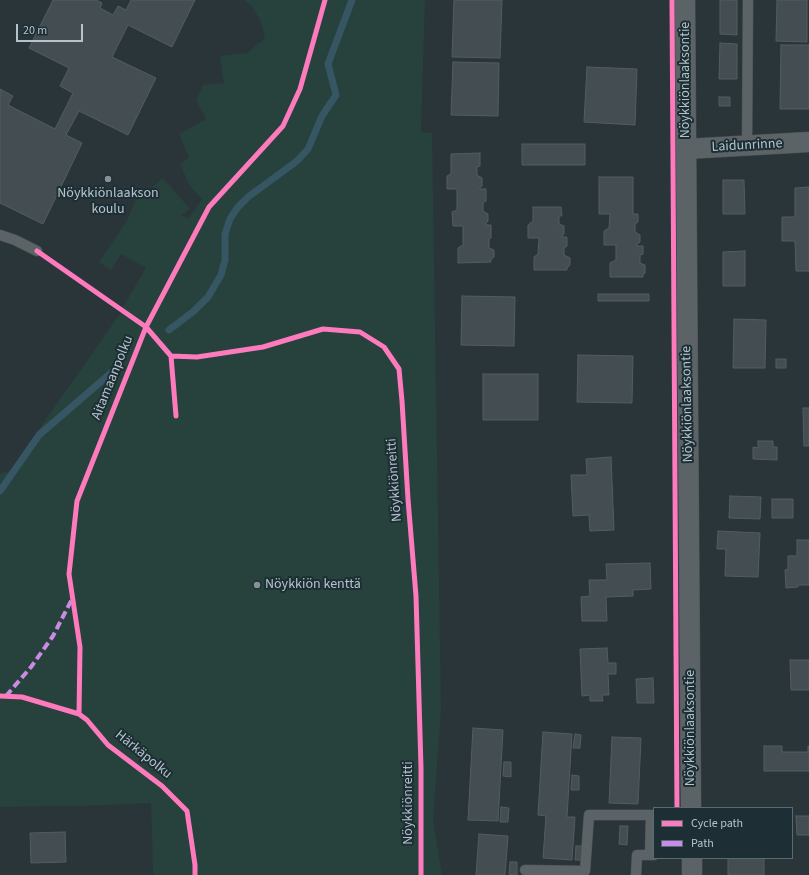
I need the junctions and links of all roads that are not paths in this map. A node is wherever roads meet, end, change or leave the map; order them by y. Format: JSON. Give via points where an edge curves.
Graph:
{"nodes":[{"id":1,"x":685,"y":0,"type":"edge"},
{"id":2,"x":748,"y":0,"type":"edge"},
{"id":3,"x":809,"y":142,"type":"edge"},
{"id":4,"x":747,"y":146,"type":"junction"},
{"id":5,"x":686,"y":149,"type":"junction"},
{"id":6,"x":0,"y":235,"type":"edge"},
{"id":7,"x":37,"y":251,"type":"dead end"},
{"id":8,"x":692,"y":807,"type":"edge"},
{"id":9,"x":652,"y":855,"type":"edge"},
{"id":10,"x":692,"y":859,"type":"edge"},
{"id":11,"x":524,"y":870,"type":"dead end"},
{"id":12,"x":636,"y":875,"type":"edge"},
{"id":13,"x":692,"y":875,"type":"edge"}],
"edges":[{"from":1,"to":5,"type":"street","name":"Nöykkiönlaaksontie"},
{"from":2,"to":4,"type":"lane"},
{"from":3,"to":4,"type":"street","name":"Laidunrinne"},
{"from":4,"to":5,"type":"street","name":"Laidunrinne"},
{"from":5,"to":8,"type":"street","name":"Nöykkiönlaaksontie"},
{"from":6,"to":7,"type":"lane"},
{"from":9,"to":11,"type":"lane","via":[[651,815],[589,814],[585,871]]},
{"from":9,"to":12,"type":"lane","via":[[636,855]]},
{"from":10,"to":13,"type":"street"}]}
